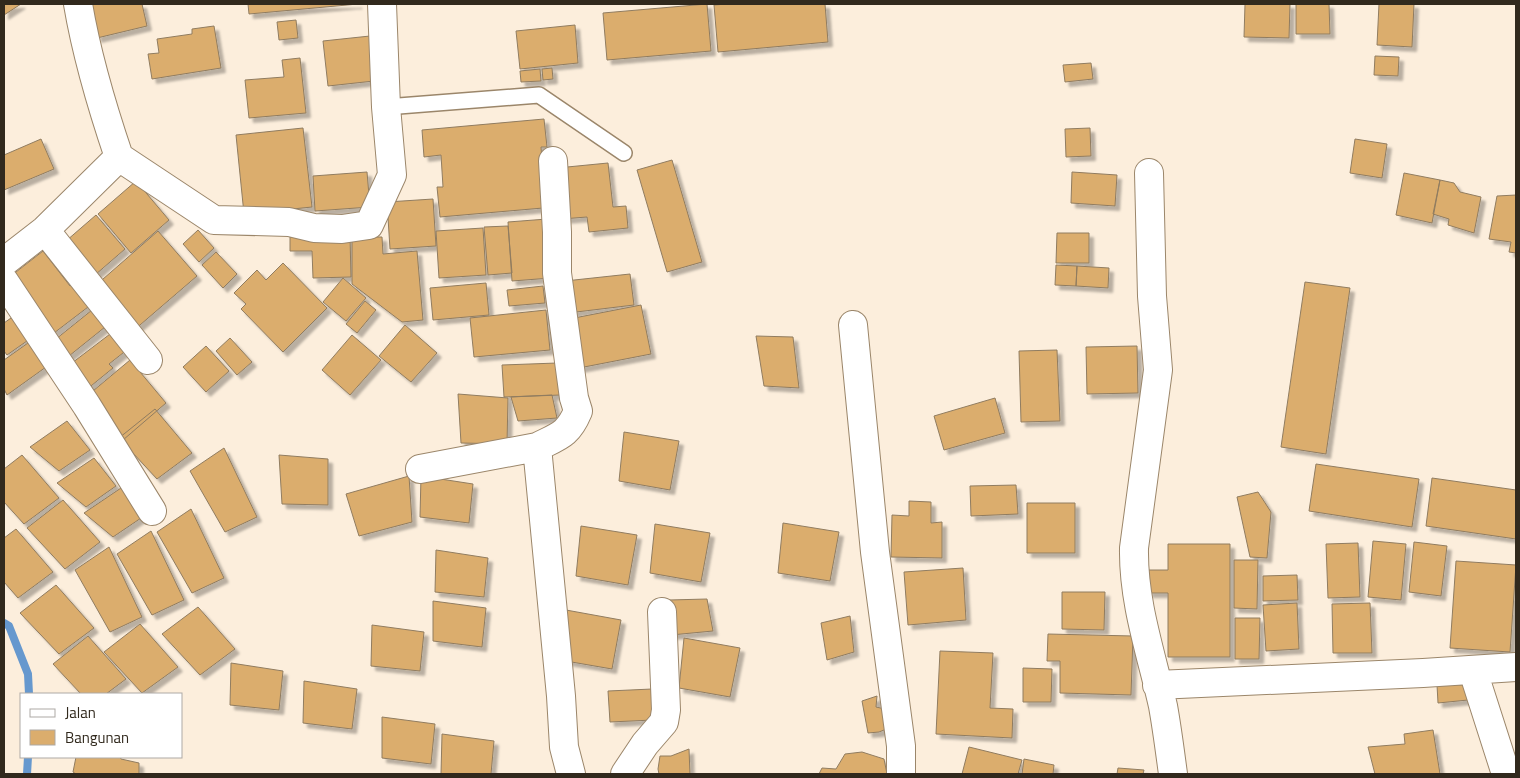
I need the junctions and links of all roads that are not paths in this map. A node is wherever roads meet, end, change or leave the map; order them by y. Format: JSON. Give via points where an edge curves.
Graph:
{"nodes":[{"id":1,"x":78,"y":4,"type":"edge"},
{"id":2,"x":382,"y":4,"type":"edge"},
{"id":3,"x":386,"y":107,"type":"junction"},
{"id":4,"x":624,"y":153,"type":"dead end"},
{"id":5,"x":119,"y":157,"type":"junction"},
{"id":6,"x":553,"y":161,"type":"dead end"},
{"id":7,"x":1149,"y":173,"type":"dead end"},
{"id":8,"x":45,"y":230,"type":"junction"},
{"id":9,"x":4,"y":262,"type":"edge"},
{"id":10,"x":4,"y":281,"type":"edge"},
{"id":11,"x":853,"y":325,"type":"dead end"},
{"id":12,"x":148,"y":360,"type":"dead end"},
{"id":13,"x":537,"y":447,"type":"junction"},
{"id":14,"x":420,"y":469,"type":"dead end"},
{"id":15,"x":152,"y":511,"type":"dead end"},
{"id":16,"x":662,"y":612,"type":"dead end"},
{"id":17,"x":1516,"y":666,"type":"edge"},
{"id":18,"x":1473,"y":671,"type":"junction"},
{"id":19,"x":1157,"y":685,"type":"junction"},
{"id":20,"x":571,"y":774,"type":"edge"},
{"id":21,"x":625,"y":774,"type":"edge"},
{"id":22,"x":901,"y":774,"type":"edge"},
{"id":23,"x":1174,"y":774,"type":"edge"},
{"id":24,"x":1506,"y":774,"type":"edge"}],
"edges":[{"from":1,"to":5,"type":"street","via":[[85,44]]},
{"from":2,"to":3,"type":"street"},
{"from":3,"to":4,"type":"lane","via":[[539,95]]},
{"from":3,"to":5,"type":"street","via":[[392,175],[369,225],[342,229],[314,228],[289,222],[214,220]]},
{"from":5,"to":8,"type":"street"},
{"from":6,"to":13,"type":"street","via":[[557,273],[578,411],[565,433]]},
{"from":7,"to":19,"type":"street","via":[[1152,296],[1158,370],[1134,548],[1134,573]]},
{"from":8,"to":9,"type":"street"},
{"from":8,"to":12,"type":"street"},
{"from":10,"to":15,"type":"street"},
{"from":11,"to":22,"type":"street","via":[[875,552],[901,746]]},
{"from":13,"to":14,"type":"street"},
{"from":13,"to":20,"type":"street","via":[[564,747]]},
{"from":16,"to":21,"type":"street","via":[[664,722]]},
{"from":17,"to":18,"type":"street"},
{"from":18,"to":19,"type":"street"},
{"from":18,"to":24,"type":"street"},
{"from":19,"to":23,"type":"street"}]}
